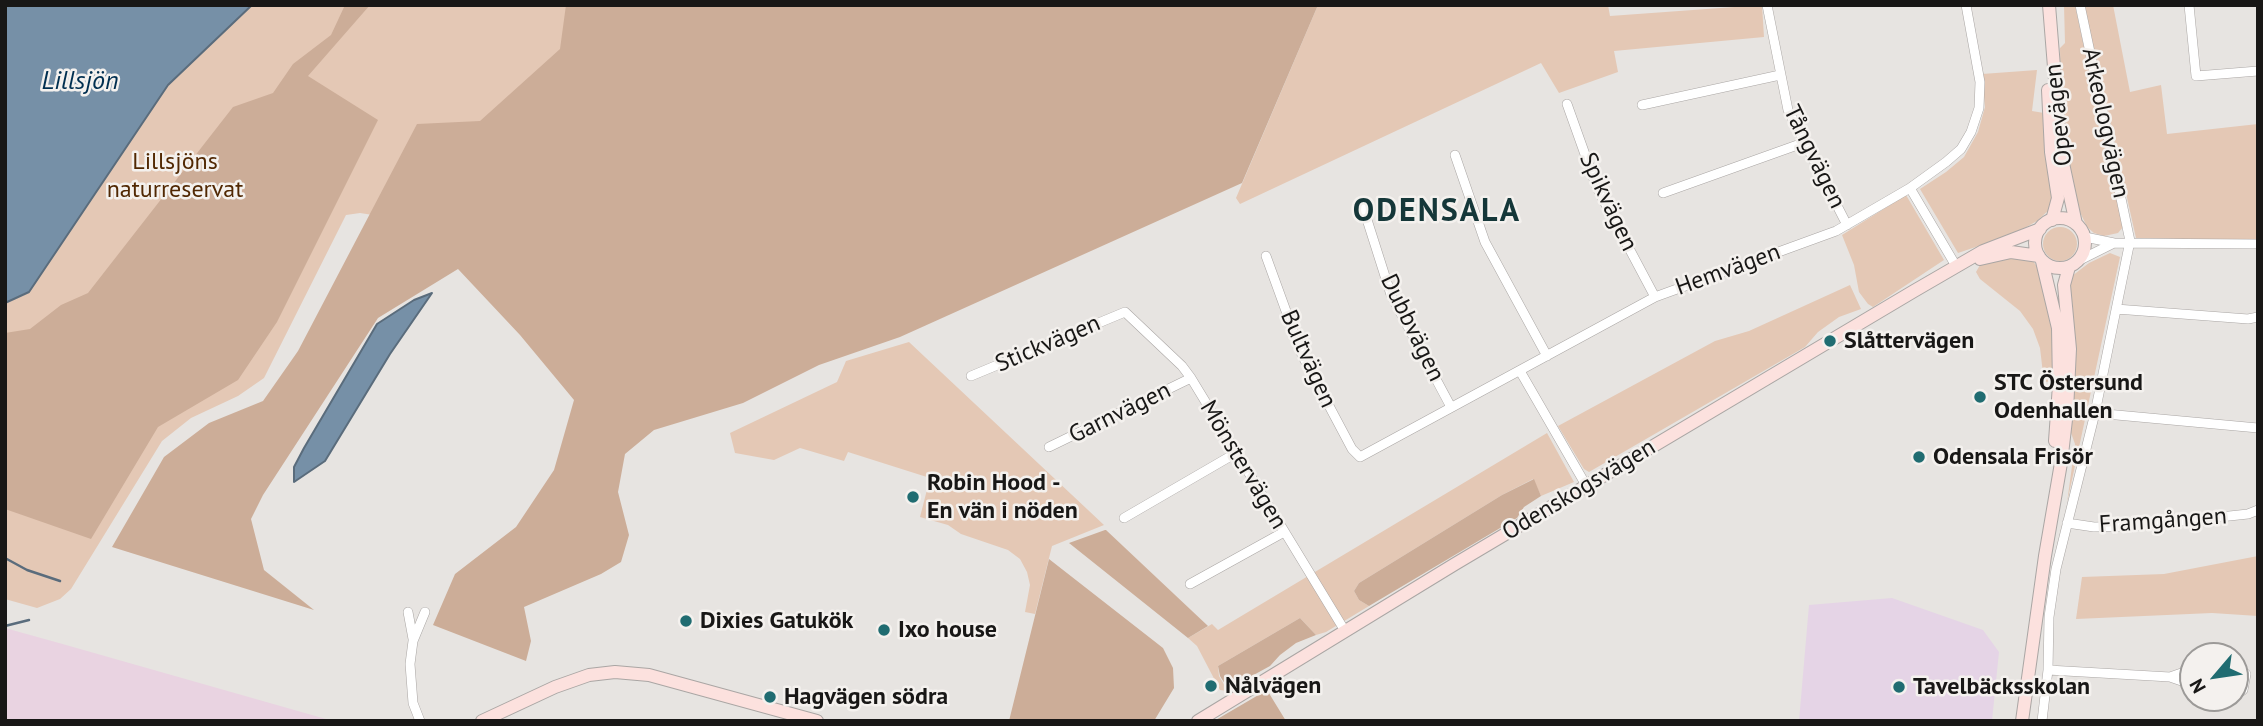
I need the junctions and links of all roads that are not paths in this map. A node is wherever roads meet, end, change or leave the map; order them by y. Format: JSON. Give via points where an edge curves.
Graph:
{"nodes":[{"id":1,"x":1767,"y":5,"type":"edge"},
{"id":2,"x":1966,"y":5,"type":"edge"},
{"id":3,"x":2049,"y":5,"type":"edge"},
{"id":4,"x":2080,"y":5,"type":"edge"},
{"id":5,"x":2189,"y":5,"type":"edge"},
{"id":6,"x":2258,"y":71,"type":"edge"},
{"id":7,"x":1780,"y":75,"type":"junction"},
{"id":8,"x":1567,"y":104,"type":"dead end"},
{"id":9,"x":1642,"y":105,"type":"dead end"},
{"id":10,"x":1803,"y":143,"type":"junction"},
{"id":11,"x":1455,"y":155,"type":"dead end"},
{"id":12,"x":1910,"y":188,"type":"junction"},
{"id":13,"x":1663,"y":193,"type":"dead end"},
{"id":14,"x":1363,"y":207,"type":"dead end"},
{"id":15,"x":2052,"y":220,"type":"junction"},
{"id":16,"x":2076,"y":224,"type":"junction"},
{"id":17,"x":1847,"y":225,"type":"junction"},
{"id":18,"x":2040,"y":229,"type":"junction"},
{"id":19,"x":2085,"y":237,"type":"junction"},
{"id":20,"x":2130,"y":242,"type":"junction"},
{"id":21,"x":2113,"y":243,"type":"junction"},
{"id":22,"x":2258,"y":244,"type":"edge"},
{"id":23,"x":1266,"y":256,"type":"dead end"},
{"id":24,"x":2040,"y":258,"type":"junction"},
{"id":25,"x":2074,"y":263,"type":"junction"},
{"id":26,"x":1960,"y":265,"type":"junction"},
{"id":27,"x":1655,"y":296,"type":"junction"},
{"id":28,"x":2116,"y":309,"type":"junction"},
{"id":29,"x":1125,"y":312,"type":"joint"},
{"id":30,"x":2253,"y":318,"type":"edge"},
{"id":31,"x":2258,"y":324,"type":"edge"},
{"id":32,"x":1547,"y":356,"type":"junction"},
{"id":33,"x":1520,"y":371,"type":"junction"},
{"id":34,"x":971,"y":376,"type":"dead end"},
{"id":35,"x":1191,"y":378,"type":"junction"},
{"id":36,"x":1451,"y":407,"type":"junction"},
{"id":37,"x":2095,"y":413,"type":"junction"},
{"id":38,"x":2258,"y":428,"type":"edge"},
{"id":39,"x":1049,"y":447,"type":"dead end"},
{"id":40,"x":1236,"y":453,"type":"junction"},
{"id":41,"x":1360,"y":457,"type":"joint"},
{"id":42,"x":1587,"y":487,"type":"junction"},
{"id":43,"x":2053,"y":508,"type":"junction"},
{"id":44,"x":2258,"y":510,"type":"edge"},
{"id":45,"x":1124,"y":518,"type":"dead end"},
{"id":46,"x":2067,"y":523,"type":"junction"},
{"id":47,"x":1284,"y":532,"type":"junction"},
{"id":48,"x":1190,"y":584,"type":"dead end"},
{"id":49,"x":408,"y":612,"type":"dead end"},
{"id":50,"x":425,"y":612,"type":"dead end"},
{"id":51,"x":1345,"y":631,"type":"junction"},
{"id":52,"x":413,"y":641,"type":"junction"},
{"id":53,"x":2048,"y":670,"type":"junction"},
{"id":54,"x":2179,"y":674,"type":"edge"},
{"id":55,"x":2170,"y":677,"type":"junction"},
{"id":56,"x":2179,"y":680,"type":"edge"},
{"id":57,"x":420,"y":721,"type":"edge"},
{"id":58,"x":482,"y":721,"type":"edge"},
{"id":59,"x":817,"y":721,"type":"edge"},
{"id":60,"x":1198,"y":721,"type":"edge"},
{"id":61,"x":2022,"y":721,"type":"edge"},
{"id":62,"x":2042,"y":721,"type":"edge"}],
"edges":[{"from":1,"to":7,"type":"street","name":"Tångvägen"},
{"from":2,"to":12,"type":"street","name":"Hemvägen","via":[[1980,82],[1972,132],[1961,149]]},
{"from":3,"to":15,"type":"street","name":"Opevägen","via":[[2048,109],[2058,198]]},
{"from":3,"to":16,"type":"street","name":"Opevägen","via":[[2061,154]]},
{"from":4,"to":20,"type":"street","name":"Arkeologvägen"},
{"from":5,"to":6,"type":"street","via":[[2196,76]]},
{"from":7,"to":9,"type":"street"},
{"from":7,"to":10,"type":"street","name":"Tångvägen","via":[[1788,110]]},
{"from":8,"to":27,"type":"street","name":"Spikvägen","via":[[1597,188]]},
{"from":10,"to":13,"type":"street"},
{"from":10,"to":17,"type":"street","name":"Tångvägen"},
{"from":11,"to":32,"type":"street","via":[[1485,242]]},
{"from":12,"to":17,"type":"street","name":"Hemvägen"},
{"from":12,"to":26,"type":"street"},
{"from":14,"to":36,"type":"street","name":"Dubbvägen","via":[[1391,295]]},
{"from":15,"to":16,"type":"street","via":[[2063,218]]},
{"from":15,"to":18,"type":"street"},
{"from":16,"to":19,"type":"street"},
{"from":17,"to":27,"type":"street","name":"Hemvägen"},
{"from":18,"to":24,"type":"street","via":[[2035,243]]},
{"from":18,"to":26,"type":"street","name":"Odenskogsvägen"},
{"from":19,"to":21,"type":"street"},
{"from":19,"to":25,"type":"street","via":[[2084,253]]},
{"from":20,"to":21,"type":"street"},
{"from":20,"to":22,"type":"street"},
{"from":20,"to":28,"type":"street"},
{"from":21,"to":25,"type":"street"},
{"from":23,"to":41,"type":"street","name":"Bultvägen","via":[[1302,355]]},
{"from":24,"to":25,"type":"street","via":[[2054,268]]},
{"from":24,"to":26,"type":"street","name":"Odenskogsvägen","via":[[2011,252]]},
{"from":24,"to":43,"type":"street","via":[[2058,339]]},
{"from":25,"to":43,"type":"street","via":[[2063,285],[2070,349],[2067,411]]},
{"from":26,"to":42,"type":"street","name":"Odenskogsvägen"},
{"from":27,"to":32,"type":"street","name":"Hemvägen"},
{"from":28,"to":30,"type":"street"},
{"from":28,"to":37,"type":"street"},
{"from":29,"to":34,"type":"street","name":"Stickvägen"},
{"from":29,"to":35,"type":"street","name":"Mönstervägen"},
{"from":30,"to":31,"type":"street"},
{"from":32,"to":33,"type":"street","name":"Hemvägen"},
{"from":33,"to":36,"type":"street","name":"Hemvägen"},
{"from":33,"to":42,"type":"street"},
{"from":35,"to":39,"type":"street","name":"Garnvägen"},
{"from":35,"to":40,"type":"street","name":"Mönstervägen"},
{"from":36,"to":41,"type":"street","name":"Hemvägen"},
{"from":37,"to":38,"type":"street"},
{"from":37,"to":46,"type":"street"},
{"from":40,"to":45,"type":"street"},
{"from":40,"to":47,"type":"street","name":"Mönstervägen"},
{"from":42,"to":51,"type":"street","name":"Odenskogsvägen"},
{"from":43,"to":61,"type":"street"},
{"from":44,"to":46,"type":"street","name":"Framgången","via":[[2136,526]]},
{"from":46,"to":53,"type":"street","via":[[2049,617]]},
{"from":47,"to":48,"type":"street"},
{"from":47,"to":51,"type":"street","name":"Mönstervägen"},
{"from":49,"to":52,"type":"street"},
{"from":50,"to":52,"type":"street"},
{"from":51,"to":60,"type":"street","name":"Odenskogsvägen"},
{"from":52,"to":57,"type":"street","via":[[413,703]]},
{"from":53,"to":55,"type":"street"},
{"from":53,"to":62,"type":"street"},
{"from":54,"to":55,"type":"street"},
{"from":55,"to":56,"type":"street"},
{"from":58,"to":59,"type":"street","via":[[555,687],[615,672],[649,675]]}]}
